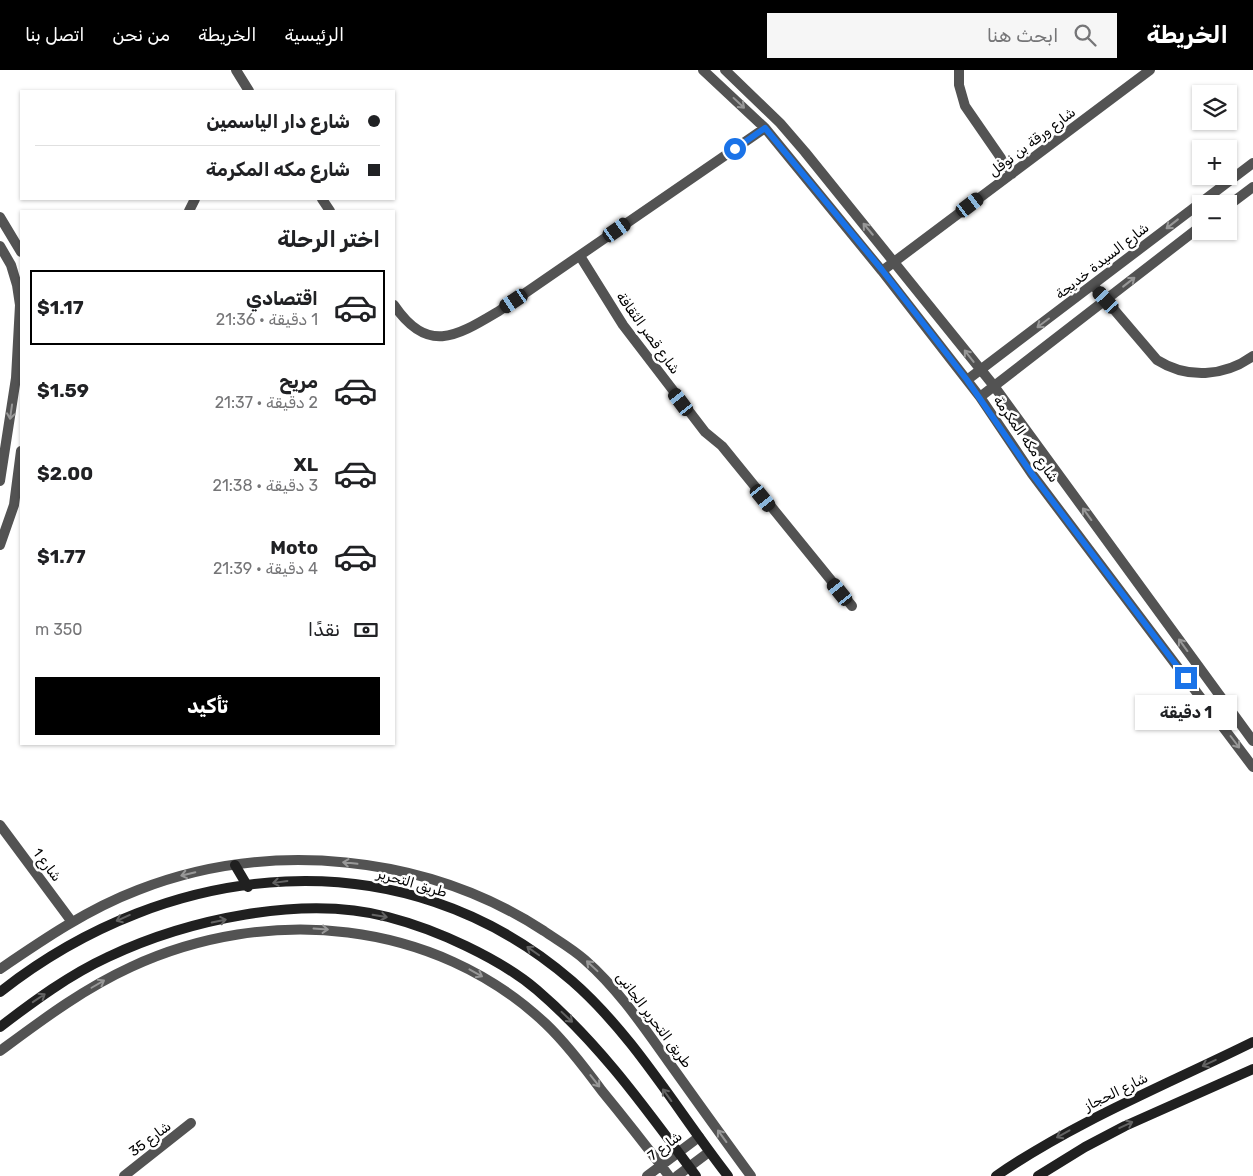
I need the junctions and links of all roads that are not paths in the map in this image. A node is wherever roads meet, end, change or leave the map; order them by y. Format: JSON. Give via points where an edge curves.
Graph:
{"nodes":[{"id":1,"x":236,"y":70,"type":"edge"},
{"id":2,"x":703,"y":70,"type":"edge"},
{"id":3,"x":725,"y":70,"type":"edge"},
{"id":4,"x":959,"y":70,"type":"edge"},
{"id":5,"x":1150,"y":70,"type":"edge"},
{"id":6,"x":248,"y":90,"type":"edge"},
{"id":7,"x":765,"y":128,"type":"junction"},
{"id":8,"x":1253,"y":163,"type":"edge"},
{"id":9,"x":1012,"y":174,"type":"junction"},
{"id":10,"x":1253,"y":187,"type":"edge"},
{"id":11,"x":1237,"y":199,"type":"edge"},
{"id":12,"x":0,"y":218,"type":"edge"},
{"id":13,"x":1192,"y":233,"type":"edge"},
{"id":14,"x":0,"y":246,"type":"edge"},
{"id":15,"x":20,"y":250,"type":"edge"},
{"id":16,"x":580,"y":256,"type":"junction"},
{"id":17,"x":895,"y":262,"type":"junction"},
{"id":18,"x":882,"y":270,"type":"junction"},
{"id":19,"x":1093,"y":285,"type":"junction"},
{"id":20,"x":1106,"y":300,"type":"junction"},
{"id":21,"x":395,"y":306,"type":"edge"},
{"id":22,"x":1253,"y":356,"type":"edge"},
{"id":23,"x":980,"y":370,"type":"junction"},
{"id":24,"x":19,"y":378,"type":"edge"},
{"id":25,"x":967,"y":380,"type":"junction"},
{"id":26,"x":994,"y":386,"type":"junction"},
{"id":27,"x":980,"y":397,"type":"junction"},
{"id":28,"x":20,"y":459,"type":"edge"},
{"id":29,"x":0,"y":481,"type":"edge"},
{"id":30,"x":0,"y":545,"type":"edge"},
{"id":31,"x":852,"y":606,"type":"dead end"},
{"id":32,"x":1253,"y":741,"type":"edge"},
{"id":33,"x":1253,"y":767,"type":"edge"},
{"id":34,"x":0,"y":825,"type":"edge"},
{"id":35,"x":235,"y":865,"type":"junction"},
{"id":36,"x":248,"y":887,"type":"junction"},
{"id":37,"x":72,"y":922,"type":"junction"},
{"id":38,"x":0,"y":969,"type":"edge"},
{"id":39,"x":0,"y":992,"type":"edge"},
{"id":40,"x":0,"y":1027,"type":"edge"},
{"id":41,"x":1253,"y":1042,"type":"edge"},
{"id":42,"x":0,"y":1051,"type":"edge"},
{"id":43,"x":1253,"y":1069,"type":"edge"},
{"id":44,"x":191,"y":1124,"type":"dead end"},
{"id":45,"x":698,"y":1137,"type":"junction"},
{"id":46,"x":678,"y":1152,"type":"junction"},
{"id":47,"x":709,"y":1152,"type":"junction"},
{"id":48,"x":661,"y":1166,"type":"junction"},
{"id":49,"x":689,"y":1166,"type":"junction"},
{"id":50,"x":124,"y":1176,"type":"edge"},
{"id":51,"x":647,"y":1176,"type":"edge"},
{"id":52,"x":669,"y":1176,"type":"edge"},
{"id":53,"x":676,"y":1176,"type":"edge"},
{"id":54,"x":696,"y":1176,"type":"edge"},
{"id":55,"x":728,"y":1176,"type":"edge"},
{"id":56,"x":751,"y":1176,"type":"edge"},
{"id":57,"x":996,"y":1176,"type":"edge"},
{"id":58,"x":1038,"y":1176,"type":"edge"}],
"edges":[{"from":1,"to":6,"type":"street"},
{"from":2,"to":7,"type":"street","name":"شارع مكه المكرمة","one_way":true},
{"from":17,"to":3,"type":"street","name":"شارع مكه المكرمة","one_way":true,"via":[[780,123]]},
{"from":4,"to":9,"type":"street","via":[[965,106]]},
{"from":5,"to":9,"type":"street","name":"شارع ورقة بن نوفل"},
{"from":7,"to":16,"type":"street"},
{"from":7,"to":18,"type":"street","name":"شارع مكه المكرمة"},
{"from":8,"to":19,"type":"street","name":"شارع السيدة خديجة","one_way":true},
{"from":9,"to":17,"type":"street","name":"شارع ورقة بن نوفل"},
{"from":10,"to":11,"type":"street"},
{"from":12,"to":15,"type":"street"},
{"from":20,"to":13,"type":"street","one_way":true},
{"from":14,"to":24,"type":"street","via":[[13,272],[20,305]]},
{"from":16,"to":21,"type":"street","via":[[499,311],[456,335],[426,335],[413,328]]},
{"from":16,"to":31,"type":"street","name":"شارع قصر الثقافة","via":[[623,325],[705,432],[722,446]]},
{"from":17,"to":18,"type":"street","name":"شارع ورقة بن نوفل"},
{"from":23,"to":17,"type":"street","name":"شارع مكه المكرمة","one_way":true},
{"from":18,"to":25,"type":"street","name":"شارع مكه المكرمة"},
{"from":19,"to":20,"type":"street"},
{"from":19,"to":23,"type":"street","name":"شارع السيدة خديجة","one_way":true},
{"from":20,"to":22,"type":"street","via":[[1157,360],[1176,369],[1204,374],[1219,372]]},
{"from":20,"to":26,"type":"street"},
{"from":23,"to":25,"type":"street","name":"شارع السيدة خديجة"},
{"from":23,"to":26,"type":"street","name":"شارع مكه المكرمة"},
{"from":24,"to":29,"type":"street","one_way":true},
{"from":25,"to":27,"type":"street","name":"شارع مكه المكرمة"},
{"from":26,"to":27,"type":"street"},
{"from":32,"to":26,"type":"street","name":"شارع مكه المكرمة","one_way":true},
{"from":27,"to":33,"type":"street","name":"شارع مكه المكرمة","one_way":true,"via":[[1032,474]]},
{"from":28,"to":30,"type":"street","via":[[14,505]]},
{"from":34,"to":37,"type":"street","name":"شارع 1"},
{"from":35,"to":36,"type":"street"},
{"from":35,"to":37,"type":"street","name":"طريق التحرير الجانبى","one_way":true,"via":[[180,876],[138,890]]},
{"from":56,"to":35,"type":"street","name":"طريق التحرير الجانبى","one_way":true,"via":[[608,982],[582,957],[517,914],[437,880],[395,870],[309,860]]},
{"from":36,"to":39,"type":"street","name":"طريق التحرير","one_way":true,"via":[[191,895],[125,917],[64,948]]},
{"from":45,"to":36,"type":"street","name":"طريق التحرير","one_way":true,"via":[[621,1031],[574,982],[520,942],[490,925],[427,899],[361,884],[293,880]]},
{"from":37,"to":38,"type":"street","name":"طريق التحرير الجانبى"},
{"from":40,"to":46,"type":"street","one_way":true,"via":[[61,983],[99,961],[146,940],[184,928],[290,909],[340,910],[387,916],[441,934],[496,961],[535,988],[601,1051]]},
{"from":41,"to":57,"type":"street","name":"شارع الحجاز","one_way":true,"via":[[1068,1131]]},
{"from":42,"to":48,"type":"street","one_way":true,"via":[[100,982],[165,953],[225,937],[269,931],[355,932],[397,940],[438,954],[513,996],[546,1024],[575,1056]]},
{"from":58,"to":43,"type":"street","one_way":true,"via":[[1125,1126]]},
{"from":44,"to":50,"type":"street","name":"شارع 35"},
{"from":45,"to":46,"type":"street","name":"شارع 7"},
{"from":45,"to":47,"type":"street","name":"طريق التحرير"},
{"from":46,"to":48,"type":"street","name":"شارع 7"},
{"from":46,"to":49,"type":"street"},
{"from":47,"to":49,"type":"street"},
{"from":47,"to":55,"type":"street","name":"طريق التحرير"},
{"from":48,"to":51,"type":"street","name":"شارع 7"},
{"from":48,"to":52,"type":"street"},
{"from":49,"to":53,"type":"street"},
{"from":49,"to":54,"type":"street"}]}
